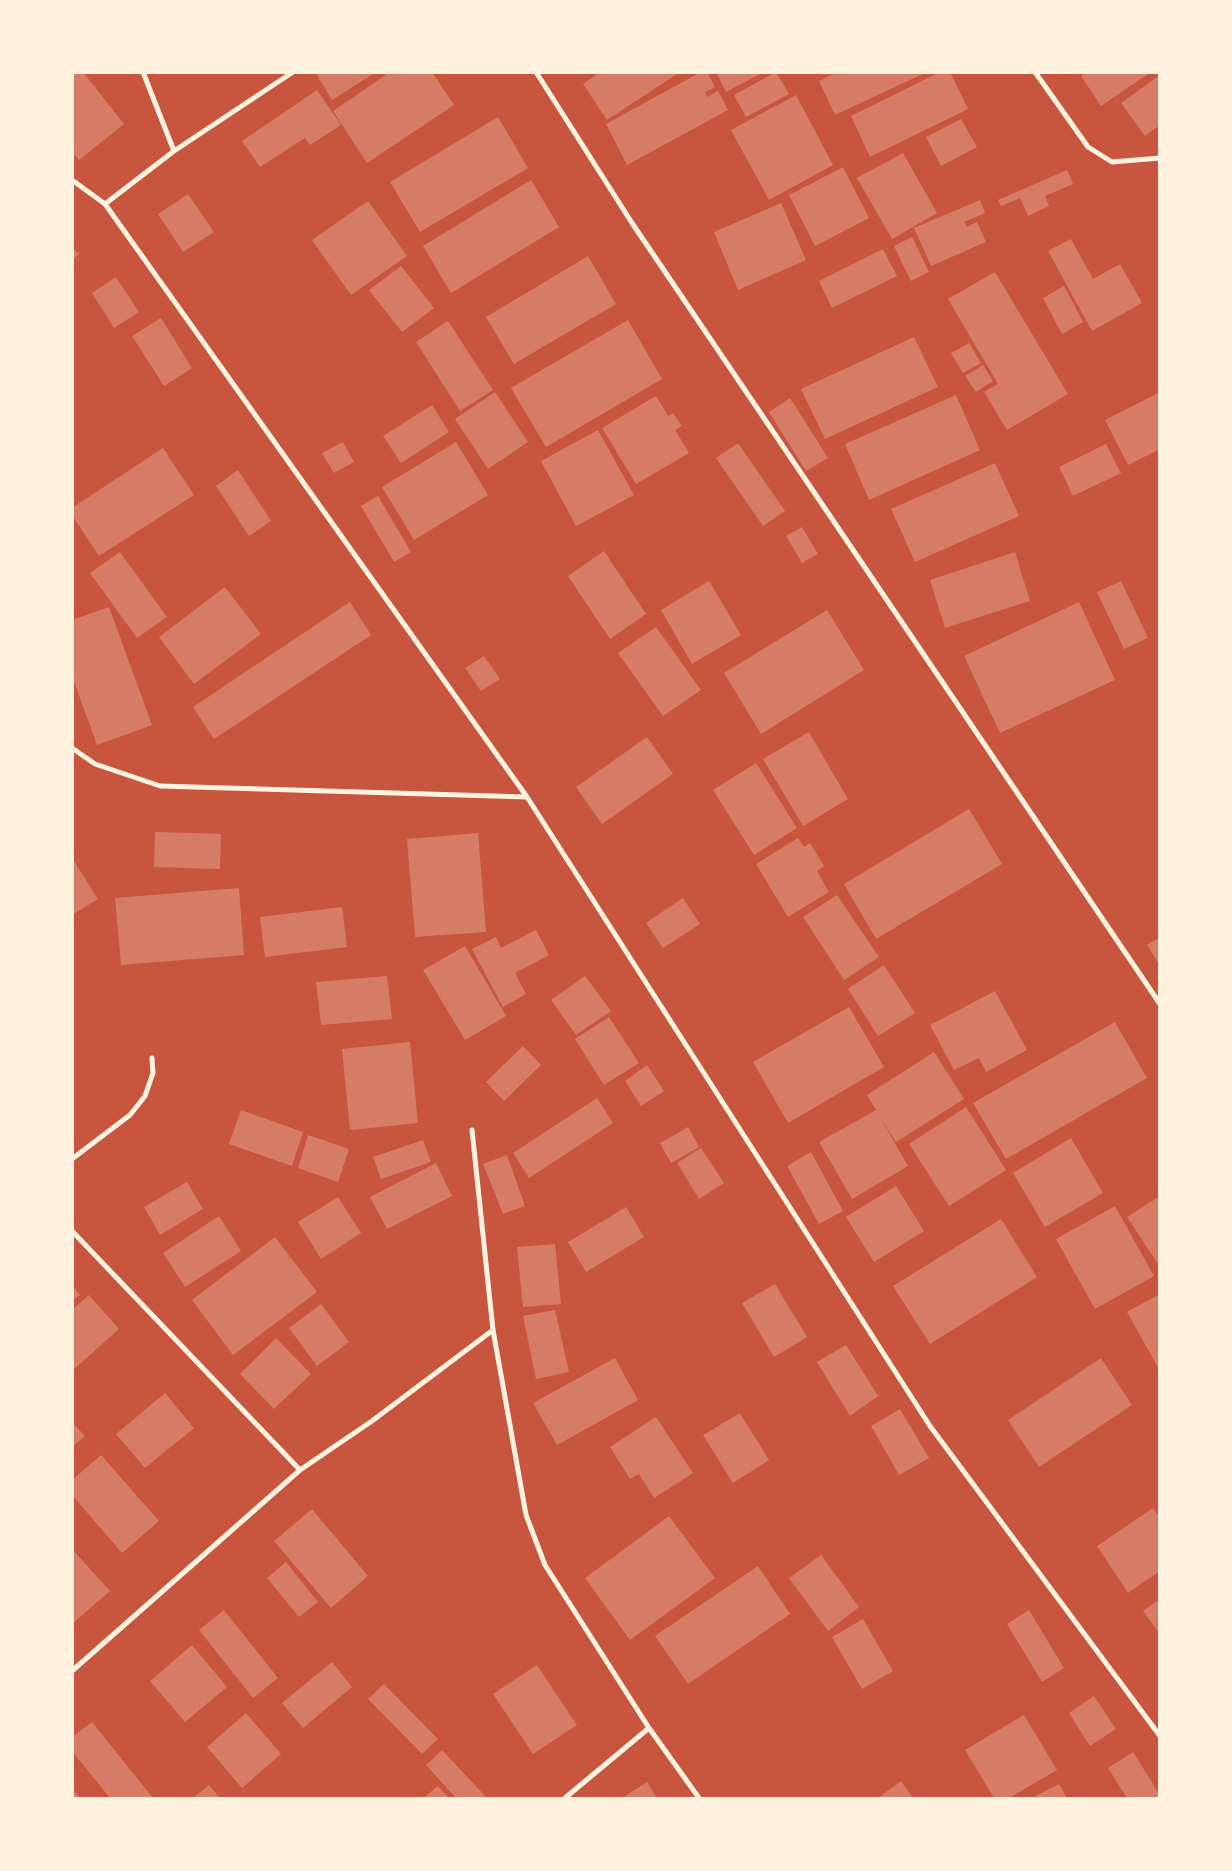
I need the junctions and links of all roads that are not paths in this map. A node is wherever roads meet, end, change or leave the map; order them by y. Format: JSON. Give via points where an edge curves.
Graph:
{"nodes":[{"id":1,"x":143,"y":72,"type":"edge"},
{"id":2,"x":293,"y":72,"type":"edge"},
{"id":3,"x":536,"y":72,"type":"edge"},
{"id":4,"x":1035,"y":72,"type":"edge"},
{"id":5,"x":174,"y":151,"type":"junction"},
{"id":6,"x":1160,"y":158,"type":"edge"},
{"id":7,"x":72,"y":180,"type":"edge"},
{"id":8,"x":105,"y":204,"type":"junction"},
{"id":9,"x":72,"y":748,"type":"edge"},
{"id":10,"x":527,"y":797,"type":"junction"},
{"id":11,"x":1160,"y":1004,"type":"edge"},
{"id":12,"x":152,"y":1058,"type":"dead end"},
{"id":13,"x":472,"y":1130,"type":"dead end"},
{"id":14,"x":72,"y":1159,"type":"edge"},
{"id":15,"x":72,"y":1231,"type":"edge"},
{"id":16,"x":493,"y":1330,"type":"junction"},
{"id":17,"x":300,"y":1470,"type":"junction"},
{"id":18,"x":72,"y":1671,"type":"edge"},
{"id":19,"x":649,"y":1728,"type":"junction"},
{"id":20,"x":1160,"y":1736,"type":"edge"},
{"id":21,"x":565,"y":1798,"type":"edge"},
{"id":22,"x":699,"y":1798,"type":"edge"}],
"edges":[{"from":1,"to":5,"type":"street"},
{"from":2,"to":5,"type":"street"},
{"from":3,"to":11,"type":"street","via":[[637,231]]},
{"from":4,"to":6,"type":"street","via":[[1088,147],[1112,162]]},
{"from":5,"to":8,"type":"street"},
{"from":7,"to":8,"type":"street"},
{"from":8,"to":10,"type":"street"},
{"from":9,"to":10,"type":"street","via":[[95,764],[160,786]]},
{"from":10,"to":20,"type":"street","via":[[930,1426]]},
{"from":12,"to":14,"type":"street","via":[[153,1073],[145,1096],[130,1115]]},
{"from":13,"to":16,"type":"street"},
{"from":15,"to":17,"type":"street"},
{"from":16,"to":17,"type":"street","via":[[372,1421]]},
{"from":16,"to":19,"type":"street","via":[[526,1515],[544,1565]]},
{"from":17,"to":18,"type":"street"},
{"from":19,"to":21,"type":"street"},
{"from":19,"to":22,"type":"street"}]}
